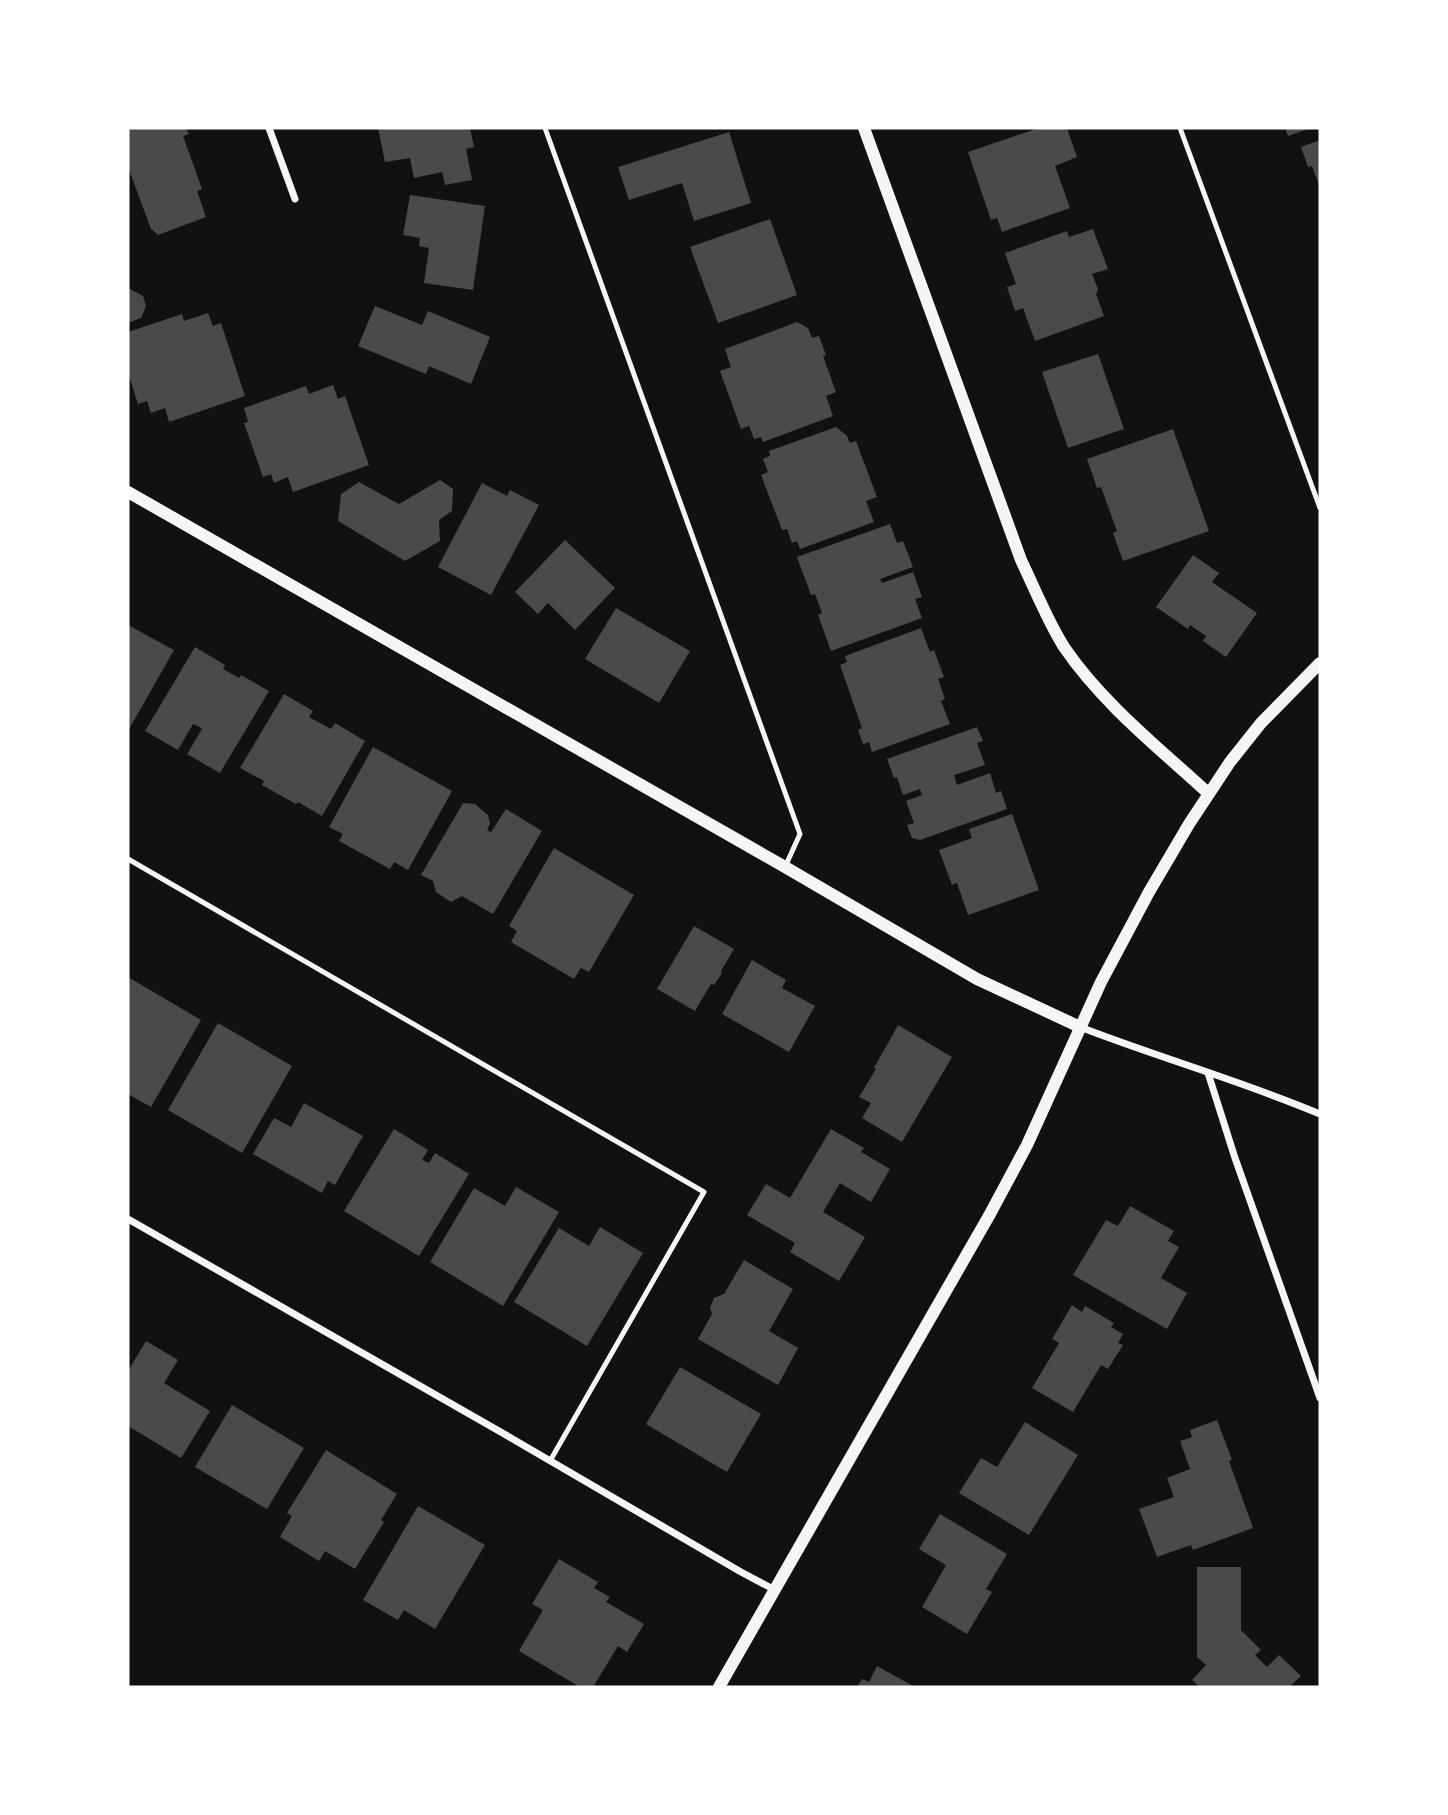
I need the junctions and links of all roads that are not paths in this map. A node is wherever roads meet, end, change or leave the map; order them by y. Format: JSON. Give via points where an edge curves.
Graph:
{"nodes":[{"id":1,"x":269,"y":128,"type":"edge"},
{"id":2,"x":545,"y":128,"type":"edge"},
{"id":3,"x":864,"y":128,"type":"edge"},
{"id":4,"x":1180,"y":128,"type":"edge"},
{"id":5,"x":295,"y":199,"type":"dead end"},
{"id":6,"x":128,"y":492,"type":"edge"},
{"id":7,"x":1320,"y":508,"type":"edge"},
{"id":8,"x":1320,"y":663,"type":"edge"},
{"id":9,"x":1208,"y":793,"type":"junction"},
{"id":10,"x":128,"y":859,"type":"edge"},
{"id":11,"x":785,"y":867,"type":"junction"},
{"id":12,"x":1080,"y":1027,"type":"junction"},
{"id":13,"x":1208,"y":1073,"type":"junction"},
{"id":14,"x":1320,"y":1114,"type":"edge"},
{"id":15,"x":128,"y":1219,"type":"edge"},
{"id":16,"x":1320,"y":1398,"type":"edge"},
{"id":17,"x":550,"y":1461,"type":"junction"},
{"id":18,"x":775,"y":1590,"type":"junction"},
{"id":19,"x":719,"y":1687,"type":"edge"}],
"edges":[{"from":1,"to":5,"type":"street"},
{"from":2,"to":11,"type":"lane","via":[[800,834]]},
{"from":3,"to":9,"type":"street","via":[[1021,560],[1041,603],[1084,673]]},
{"from":4,"to":7,"type":"lane"},
{"from":6,"to":11,"type":"street"},
{"from":8,"to":9,"type":"street","via":[[1261,723]]},
{"from":9,"to":12,"type":"street","via":[[1126,935]]},
{"from":10,"to":17,"type":"lane","via":[[704,1192]]},
{"from":11,"to":12,"type":"street","via":[[977,979]]},
{"from":12,"to":13,"type":"street"},
{"from":12,"to":18,"type":"street","via":[[990,1214]]},
{"from":13,"to":14,"type":"street"},
{"from":13,"to":16,"type":"street"},
{"from":15,"to":17,"type":"street"},
{"from":17,"to":18,"type":"street"},
{"from":18,"to":19,"type":"street"}]}
